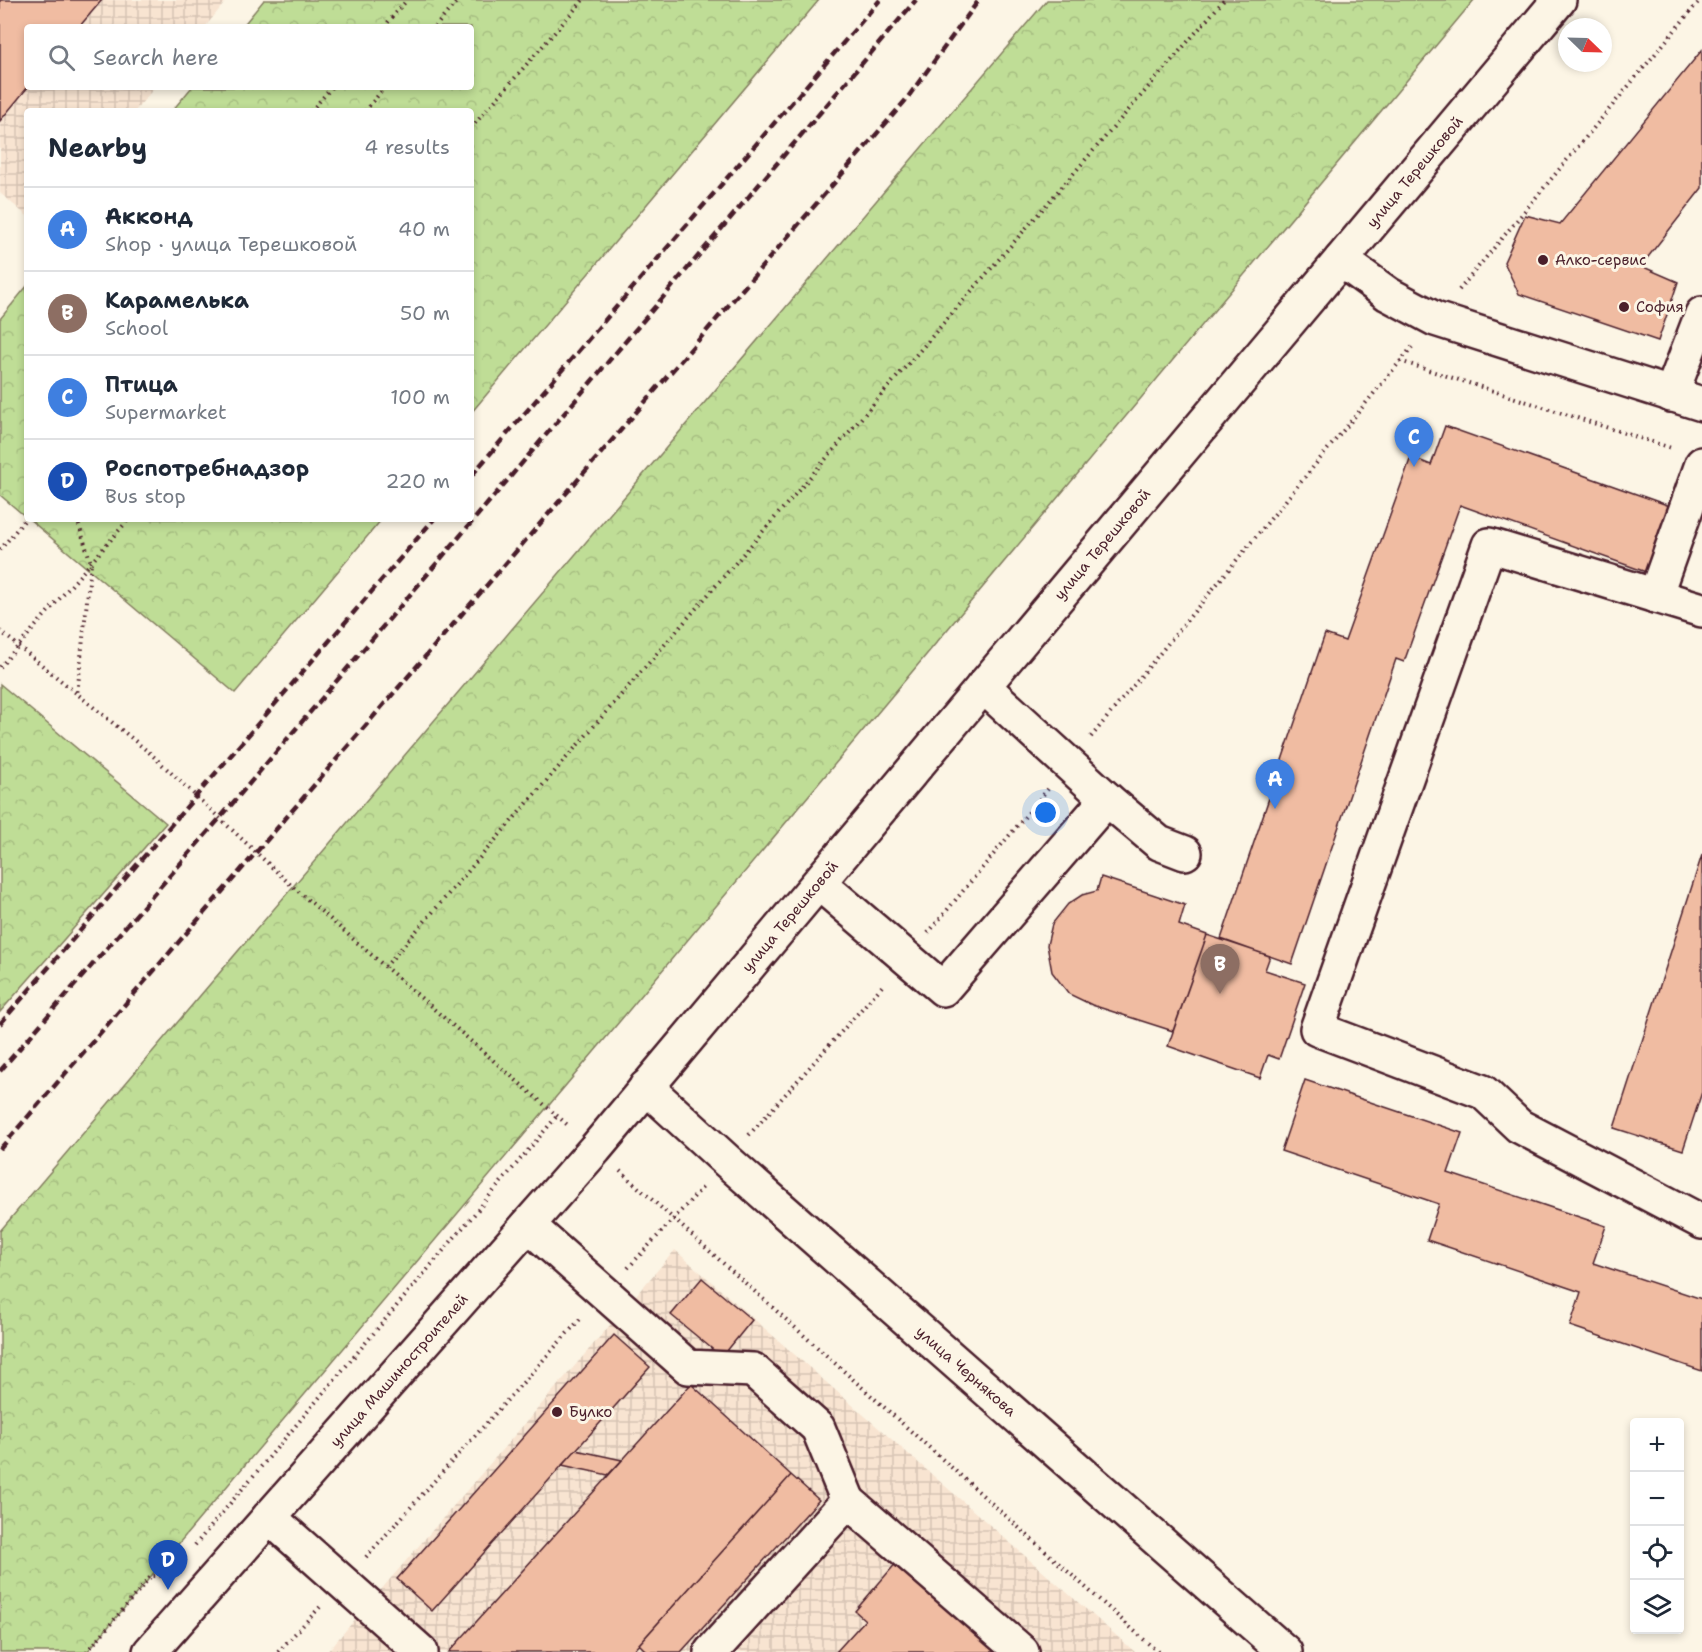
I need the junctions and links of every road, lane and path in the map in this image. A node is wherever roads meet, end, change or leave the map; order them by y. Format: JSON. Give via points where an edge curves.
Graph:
{"nodes":[{"id":1,"x":407,"y":0,"type":"edge"},
{"id":2,"x":458,"y":0,"type":"edge"},
{"id":3,"x":583,"y":0,"type":"edge"},
{"id":4,"x":1224,"y":0,"type":"edge"},
{"id":5,"x":1559,"y":0,"type":"edge"},
{"id":6,"x":1700,"y":0,"type":"edge"},
{"id":7,"x":387,"y":24,"type":"edge"},
{"id":8,"x":438,"y":24,"type":"edge"},
{"id":9,"x":329,"y":90,"type":"edge"},
{"id":10,"x":382,"y":90,"type":"edge"},
{"id":11,"x":314,"y":108,"type":"edge"},
{"id":12,"x":368,"y":108,"type":"edge"},
{"id":13,"x":474,"y":125,"type":"edge"},
{"id":14,"x":1341,"y":260,"type":"junction"},
{"id":15,"x":1702,"y":314,"type":"edge"},
{"id":16,"x":1435,"y":320,"type":"junction"},
{"id":17,"x":1400,"y":361,"type":"junction"},
{"id":18,"x":1671,"y":395,"type":"junction"},
{"id":19,"x":1702,"y":404,"type":"edge"},
{"id":20,"x":1691,"y":457,"type":"edge"},
{"id":21,"x":24,"y":521,"type":"edge"},
{"id":22,"x":78,"y":522,"type":"edge"},
{"id":23,"x":126,"y":522,"type":"edge"},
{"id":24,"x":0,"y":550,"type":"edge"},
{"id":25,"x":91,"y":563,"type":"junction"},
{"id":26,"x":1654,"y":596,"type":"junction"},
{"id":27,"x":1702,"y":610,"type":"edge"},
{"id":28,"x":0,"y":631,"type":"edge"},
{"id":29,"x":18,"y":647,"type":"junction"},
{"id":30,"x":0,"y":667,"type":"edge"},
{"id":31,"x":983,"y":686,"type":"junction"},
{"id":32,"x":77,"y":695,"type":"junction"},
{"id":33,"x":1068,"y":764,"type":"junction"},
{"id":34,"x":1107,"y":799,"type":"junction"},
{"id":35,"x":1185,"y":853,"type":"dead end"},
{"id":36,"x":819,"y":883,"type":"junction"},
{"id":37,"x":907,"y":958,"type":"junction"},
{"id":38,"x":385,"y":967,"type":"junction"},
{"id":39,"x":646,"y":1087,"type":"junction"},
{"id":40,"x":557,"y":1116,"type":"junction"},
{"id":41,"x":595,"y":1149,"type":"junction"},
{"id":42,"x":727,"y":1161,"type":"junction"},
{"id":43,"x":674,"y":1220,"type":"junction"},
{"id":44,"x":1702,"y":1222,"type":"edge"},
{"id":45,"x":528,"y":1225,"type":"junction"},
{"id":46,"x":604,"y":1292,"type":"junction"},
{"id":47,"x":848,"y":1501,"type":"junction"},
{"id":48,"x":269,"y":1517,"type":"junction"},
{"id":49,"x":191,"y":1549,"type":"dead end"},
{"id":50,"x":176,"y":1567,"type":"dead end"},
{"id":51,"x":343,"y":1582,"type":"junction"},
{"id":52,"x":1279,"y":1650,"type":"edge"},
{"id":53,"x":87,"y":1652,"type":"edge"},
{"id":54,"x":150,"y":1652,"type":"edge"},
{"id":55,"x":278,"y":1652,"type":"edge"},
{"id":56,"x":421,"y":1652,"type":"edge"},
{"id":57,"x":711,"y":1652,"type":"edge"},
{"id":58,"x":1022,"y":1652,"type":"edge"},
{"id":59,"x":1158,"y":1652,"type":"edge"}],
"edges":[{"from":1,"to":7,"type":"path"},
{"from":2,"to":8,"type":"path"},
{"from":3,"to":13,"type":"path"},
{"from":4,"to":38,"type":"path"},
{"from":5,"to":14,"type":"main road","name":"улица Терешковой"},
{"from":6,"to":16,"type":"path"},
{"from":9,"to":11,"type":"path"},
{"from":10,"to":12,"type":"path"},
{"from":14,"to":16,"type":"main road"},
{"from":14,"to":31,"type":"main road","name":"улица Терешковой"},
{"from":15,"to":18,"type":"main road"},
{"from":16,"to":17,"type":"path"},
{"from":16,"to":18,"type":"main road"},
{"from":17,"to":20,"type":"path"},
{"from":17,"to":33,"type":"path"},
{"from":18,"to":19,"type":"main road"},
{"from":20,"to":26,"type":"main road"},
{"from":21,"to":24,"type":"path"},
{"from":22,"to":25,"type":"path"},
{"from":23,"to":25,"type":"path"},
{"from":25,"to":29,"type":"path"},
{"from":25,"to":32,"type":"path"},
{"from":26,"to":27,"type":"main road"},
{"from":26,"to":44,"type":"main road","via":[[1489,545],[1317,1029],[1483,1092],[1519,1126]]},
{"from":28,"to":29,"type":"path"},
{"from":29,"to":30,"type":"path"},
{"from":29,"to":32,"type":"path"},
{"from":31,"to":33,"type":"main road"},
{"from":31,"to":36,"type":"main road","name":"улица Терешковой"},
{"from":32,"to":38,"type":"path","via":[[151,754]]},
{"from":33,"to":34,"type":"main road"},
{"from":33,"to":37,"type":"path"},
{"from":34,"to":35,"type":"main road","via":[[1159,843]]},
{"from":34,"to":37,"type":"main road","via":[[943,989]]},
{"from":36,"to":37,"type":"main road"},
{"from":36,"to":39,"type":"main road","name":"улица Терешковой"},
{"from":37,"to":42,"type":"path"},
{"from":38,"to":40,"type":"path"},
{"from":39,"to":41,"type":"main road","name":"улица Машиностроителей"},
{"from":39,"to":42,"type":"main road","name":"улица Чернякова"},
{"from":40,"to":41,"type":"path"},
{"from":40,"to":49,"type":"path"},
{"from":41,"to":43,"type":"path"},
{"from":41,"to":45,"type":"main road","name":"улица Машиностроителей"},
{"from":42,"to":43,"type":"path"},
{"from":42,"to":52,"type":"main road","name":"улица Чернякова"},
{"from":43,"to":46,"type":"path"},
{"from":43,"to":59,"type":"path"},
{"from":45,"to":46,"type":"main road"},
{"from":45,"to":48,"type":"main road","name":"улица Машиностроителей"},
{"from":46,"to":47,"type":"main road","via":[[688,1367],[753,1370],[818,1428]]},
{"from":46,"to":51,"type":"path"},
{"from":47,"to":57,"type":"main road"},
{"from":47,"to":58,"type":"main road"},
{"from":48,"to":51,"type":"main road"},
{"from":48,"to":54,"type":"main road","name":"улица Машиностроителей"},
{"from":50,"to":53,"type":"path","via":[[168,1576],[151,1576]]},
{"from":51,"to":55,"type":"path"},
{"from":51,"to":56,"type":"main road"}]}
